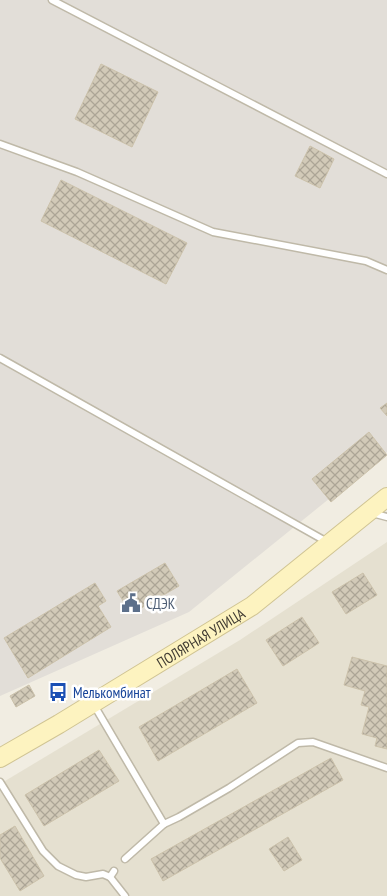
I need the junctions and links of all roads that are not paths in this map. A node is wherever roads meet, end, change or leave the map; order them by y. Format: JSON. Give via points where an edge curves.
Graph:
{"nodes":[{"id":1,"x":52,"y":0,"type":"edge"},
{"id":2,"x":0,"y":144,"type":"edge"},
{"id":3,"x":387,"y":174,"type":"edge"},
{"id":4,"x":387,"y":270,"type":"edge"},
{"id":5,"x":0,"y":358,"type":"edge"},
{"id":6,"x":387,"y":497,"type":"edge"},
{"id":7,"x":369,"y":512,"type":"junction"},
{"id":8,"x":387,"y":517,"type":"edge"},
{"id":9,"x":330,"y":544,"type":"junction"},
{"id":10,"x":93,"y":704,"type":"junction"},
{"id":11,"x":0,"y":758,"type":"edge"},
{"id":12,"x":387,"y":768,"type":"edge"},
{"id":13,"x":0,"y":782,"type":"edge"},
{"id":14,"x":164,"y":824,"type":"junction"},
{"id":15,"x":125,"y":859,"type":"dead end"},
{"id":16,"x":114,"y":871,"type":"dead end"},
{"id":17,"x":110,"y":877,"type":"junction"},
{"id":18,"x":125,"y":896,"type":"edge"}],
"edges":[{"from":1,"to":3,"type":"lane"},
{"from":2,"to":4,"type":"lane","via":[[77,172],[213,232],[366,261]]},
{"from":5,"to":9,"type":"lane"},
{"from":6,"to":7,"type":"main road","name":"ПОЛЯРНАЯ УЛИЦА"},
{"from":7,"to":8,"type":"lane"},
{"from":7,"to":9,"type":"main road","name":"ПОЛЯРНАЯ УЛИЦА"},
{"from":9,"to":10,"type":"main road","name":"ПОЛЯРНАЯ УЛИЦА","via":[[252,606]]},
{"from":10,"to":11,"type":"main road","name":"ПОЛЯРНАЯ УЛИЦА"},
{"from":10,"to":14,"type":"lane"},
{"from":12,"to":14,"type":"lane","via":[[312,742],[298,743],[204,803]]},
{"from":13,"to":17,"type":"lane","via":[[43,851],[58,866],[86,878],[103,874]]},
{"from":14,"to":15,"type":"lane"},
{"from":16,"to":17,"type":"lane"},
{"from":17,"to":18,"type":"lane"}]}
